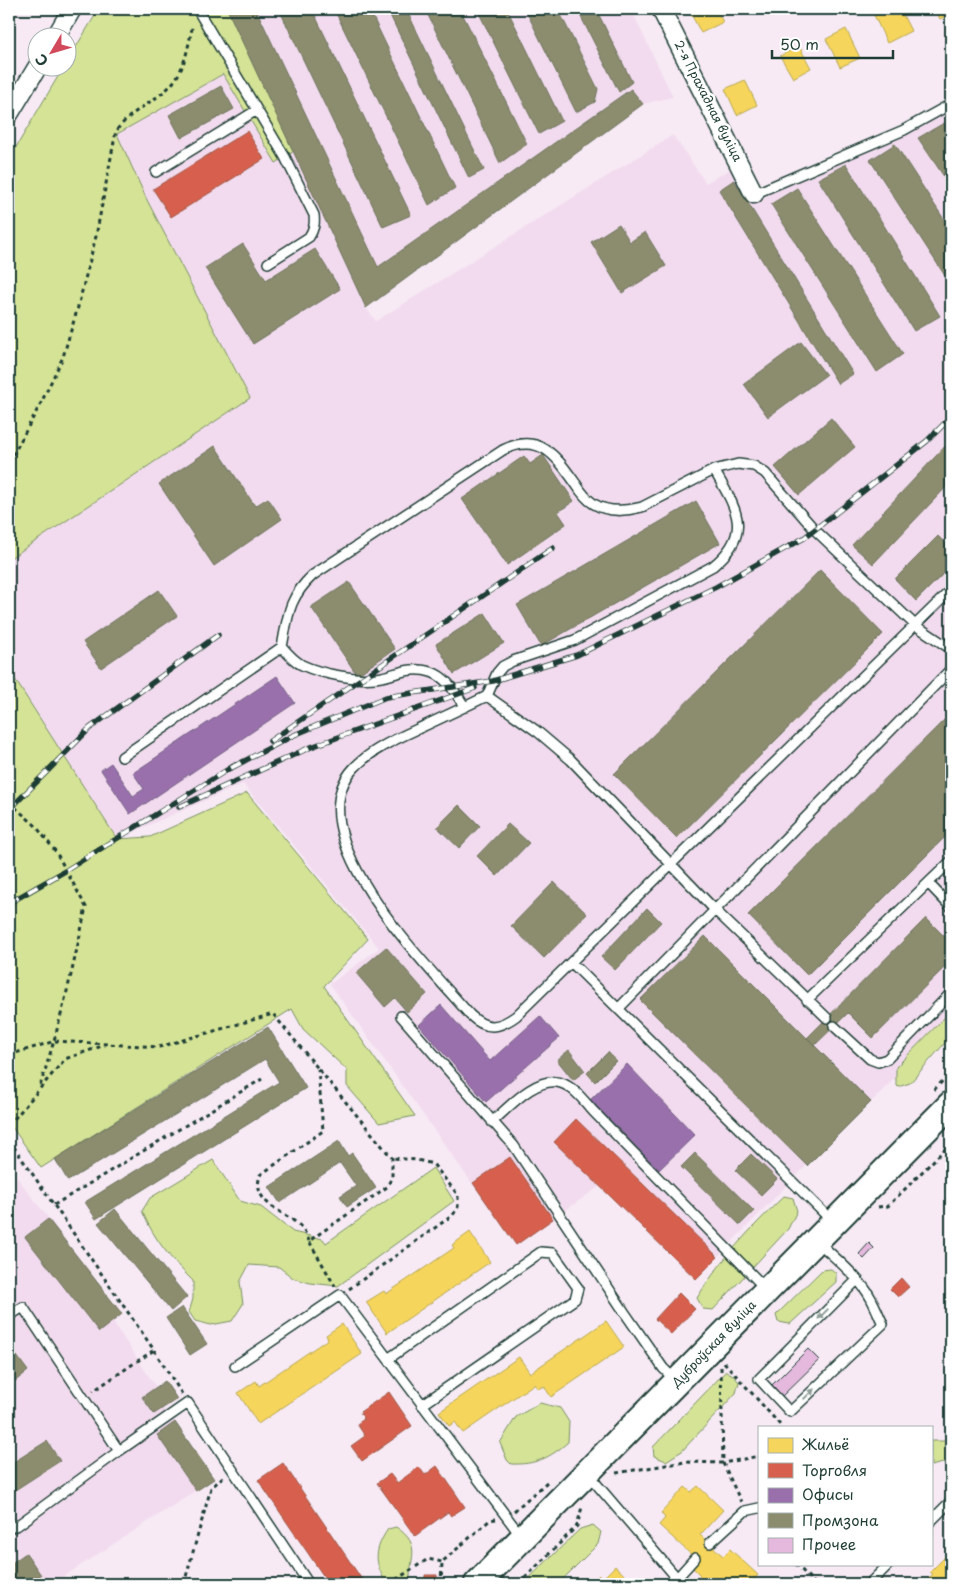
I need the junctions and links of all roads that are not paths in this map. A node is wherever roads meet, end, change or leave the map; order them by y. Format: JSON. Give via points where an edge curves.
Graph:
{"nodes":[{"id":1,"x":72,"y":9,"type":"edge"},
{"id":2,"x":197,"y":9,"type":"edge"},
{"id":3,"x":661,"y":9,"type":"edge"},
{"id":4,"x":60,"y":28,"type":"edge"},
{"id":5,"x":31,"y":78,"type":"edge"},
{"id":6,"x":951,"y":104,"type":"edge"},
{"id":7,"x":257,"y":110,"type":"junction"},
{"id":8,"x":9,"y":114,"type":"edge"},
{"id":9,"x":156,"y":172,"type":"dead end"},
{"id":10,"x":754,"y":194,"type":"joint"},
{"id":11,"x":268,"y":263,"type":"dead end"},
{"id":12,"x":714,"y":470,"type":"junction"},
{"id":13,"x":951,"y":590,"type":"edge"},
{"id":14,"x":915,"y":624,"type":"junction"},
{"id":15,"x":282,"y":647,"type":"junction"},
{"id":16,"x":951,"y":649,"type":"edge"},
{"id":17,"x":951,"y":669,"type":"edge"},
{"id":18,"x":487,"y":696,"type":"junction"},
{"id":19,"x":465,"y":707,"type":"junction"},
{"id":20,"x":122,"y":757,"type":"dead end"},
{"id":21,"x":951,"y":861,"type":"edge"},
{"id":22,"x":671,"y":863,"type":"junction"},
{"id":23,"x":929,"y":884,"type":"junction"},
{"id":24,"x":951,"y":907,"type":"edge"},
{"id":25,"x":715,"y":910,"type":"junction"},
{"id":26,"x":572,"y":963,"type":"junction"},
{"id":27,"x":951,"y":993,"type":"edge"},
{"id":28,"x":807,"y":1000,"type":"junction"},
{"id":29,"x":618,"y":1009,"type":"junction"},
{"id":30,"x":401,"y":1016,"type":"dead end"},
{"id":31,"x":826,"y":1018,"type":"dead end"},
{"id":32,"x":834,"y":1026,"type":"dead end"},
{"id":33,"x":941,"y":1099,"type":"edge"},
{"id":34,"x":492,"y":1122,"type":"junction"},
{"id":35,"x":825,"y":1232,"type":"junction"},
{"id":36,"x":857,"y":1280,"type":"junction"},
{"id":37,"x":767,"y":1290,"type":"junction"},
{"id":38,"x":9,"y":1316,"type":"edge"},
{"id":39,"x":388,"y":1359,"type":"junction"},
{"id":40,"x":235,"y":1366,"type":"dead end"},
{"id":41,"x":676,"y":1382,"type":"junction"},
{"id":42,"x":422,"y":1405,"type":"junction"},
{"id":43,"x":120,"y":1451,"type":"junction"},
{"id":44,"x":598,"y":1478,"type":"junction"},
{"id":45,"x":951,"y":1501,"type":"edge"},
{"id":46,"x":758,"y":1508,"type":"edge"},
{"id":47,"x":932,"y":1520,"type":"edge"},
{"id":48,"x":9,"y":1528,"type":"edge"},
{"id":49,"x":522,"y":1538,"type":"junction"},
{"id":50,"x":710,"y":1544,"type":"dead end"},
{"id":51,"x":695,"y":1558,"type":"dead end"},
{"id":52,"x":887,"y":1566,"type":"edge"},
{"id":53,"x":677,"y":1582,"type":"edge"},
{"id":54,"x":309,"y":1584,"type":"edge"},
{"id":55,"x":477,"y":1584,"type":"edge"},
{"id":56,"x":869,"y":1584,"type":"edge"}],
"edges":[{"from":1,"to":4,"type":"street"},
{"from":2,"to":7,"type":"lane"},
{"from":3,"to":10,"type":"street","name":"2-я Прахадная вуліца"},
{"from":5,"to":8,"type":"street"},
{"from":6,"to":10,"type":"lane","via":[[904,130]]},
{"from":7,"to":9,"type":"lane"},
{"from":7,"to":11,"type":"lane","via":[[285,157],[315,223],[309,237]]},
{"from":12,"to":14,"type":"lane","via":[[738,464],[754,466],[765,473],[814,529]]},
{"from":12,"to":15,"type":"lane","via":[[642,507],[619,511],[592,503],[547,450],[528,443],[511,446],[313,575],[295,596]]},
{"from":12,"to":18,"type":"lane","via":[[735,510],[738,527],[734,544],[724,557],[593,632],[503,666]]},
{"from":13,"to":14,"type":"lane"},
{"from":14,"to":16,"type":"lane"},
{"from":14,"to":22,"type":"lane"},
{"from":15,"to":19,"type":"lane","via":[[301,664],[362,678],[382,677],[405,670],[432,672],[443,678]]},
{"from":15,"to":20,"type":"lane"},
{"from":17,"to":25,"type":"lane"},
{"from":18,"to":19,"type":"lane"},
{"from":18,"to":22,"type":"lane","via":[[560,750]]},
{"from":19,"to":26,"type":"lane","via":[[389,744],[353,769],[340,795],[338,811],[347,850],[390,922],[478,1022],[487,1026],[508,1022]]},
{"from":21,"to":23,"type":"lane"},
{"from":22,"to":25,"type":"lane"},
{"from":22,"to":26,"type":"lane"},
{"from":23,"to":24,"type":"lane"},
{"from":23,"to":28,"type":"lane"},
{"from":25,"to":28,"type":"lane"},
{"from":25,"to":29,"type":"lane"},
{"from":26,"to":29,"type":"lane"},
{"from":27,"to":32,"type":"lane","via":[[887,1059],[878,1062],[870,1059]]},
{"from":28,"to":31,"type":"lane"},
{"from":29,"to":35,"type":"lane"},
{"from":30,"to":34,"type":"lane"},
{"from":33,"to":35,"type":"main road","name":"Дуброўская вуліца"},
{"from":34,"to":37,"type":"lane","via":[[541,1084],[560,1083],[569,1088]]},
{"from":34,"to":41,"type":"lane","via":[[514,1146],[625,1313]]},
{"from":35,"to":36,"type":"lane"},
{"from":35,"to":37,"type":"main road","name":"Дуброўская вуліца"},
{"from":36,"to":36,"type":"lane","one_way":true,"via":[[759,1379],[790,1412],[883,1324],[866,1290]]},
{"from":37,"to":41,"type":"main road","name":"Дуброўская вуліца"},
{"from":38,"to":43,"type":"lane","via":[[23,1307]]},
{"from":39,"to":40,"type":"lane","via":[[340,1295]]},
{"from":39,"to":42,"type":"lane"},
{"from":39,"to":42,"type":"lane","via":[[541,1252],[553,1253],[578,1288],[575,1299]]},
{"from":41,"to":44,"type":"main road","name":"Дуброўская вуліца"},
{"from":42,"to":49,"type":"lane"},
{"from":43,"to":48,"type":"lane","via":[[18,1526]]},
{"from":43,"to":54,"type":"lane","via":[[188,1403]]},
{"from":44,"to":49,"type":"main road","name":"Дуброўская вуліца"},
{"from":44,"to":53,"type":"lane"},
{"from":45,"to":47,"type":"lane"},
{"from":46,"to":50,"type":"lane","via":[[745,1512]]},
{"from":49,"to":55,"type":"main road","name":"Дуброўская вуліца"},
{"from":51,"to":53,"type":"lane"},
{"from":52,"to":56,"type":"lane"}]}
